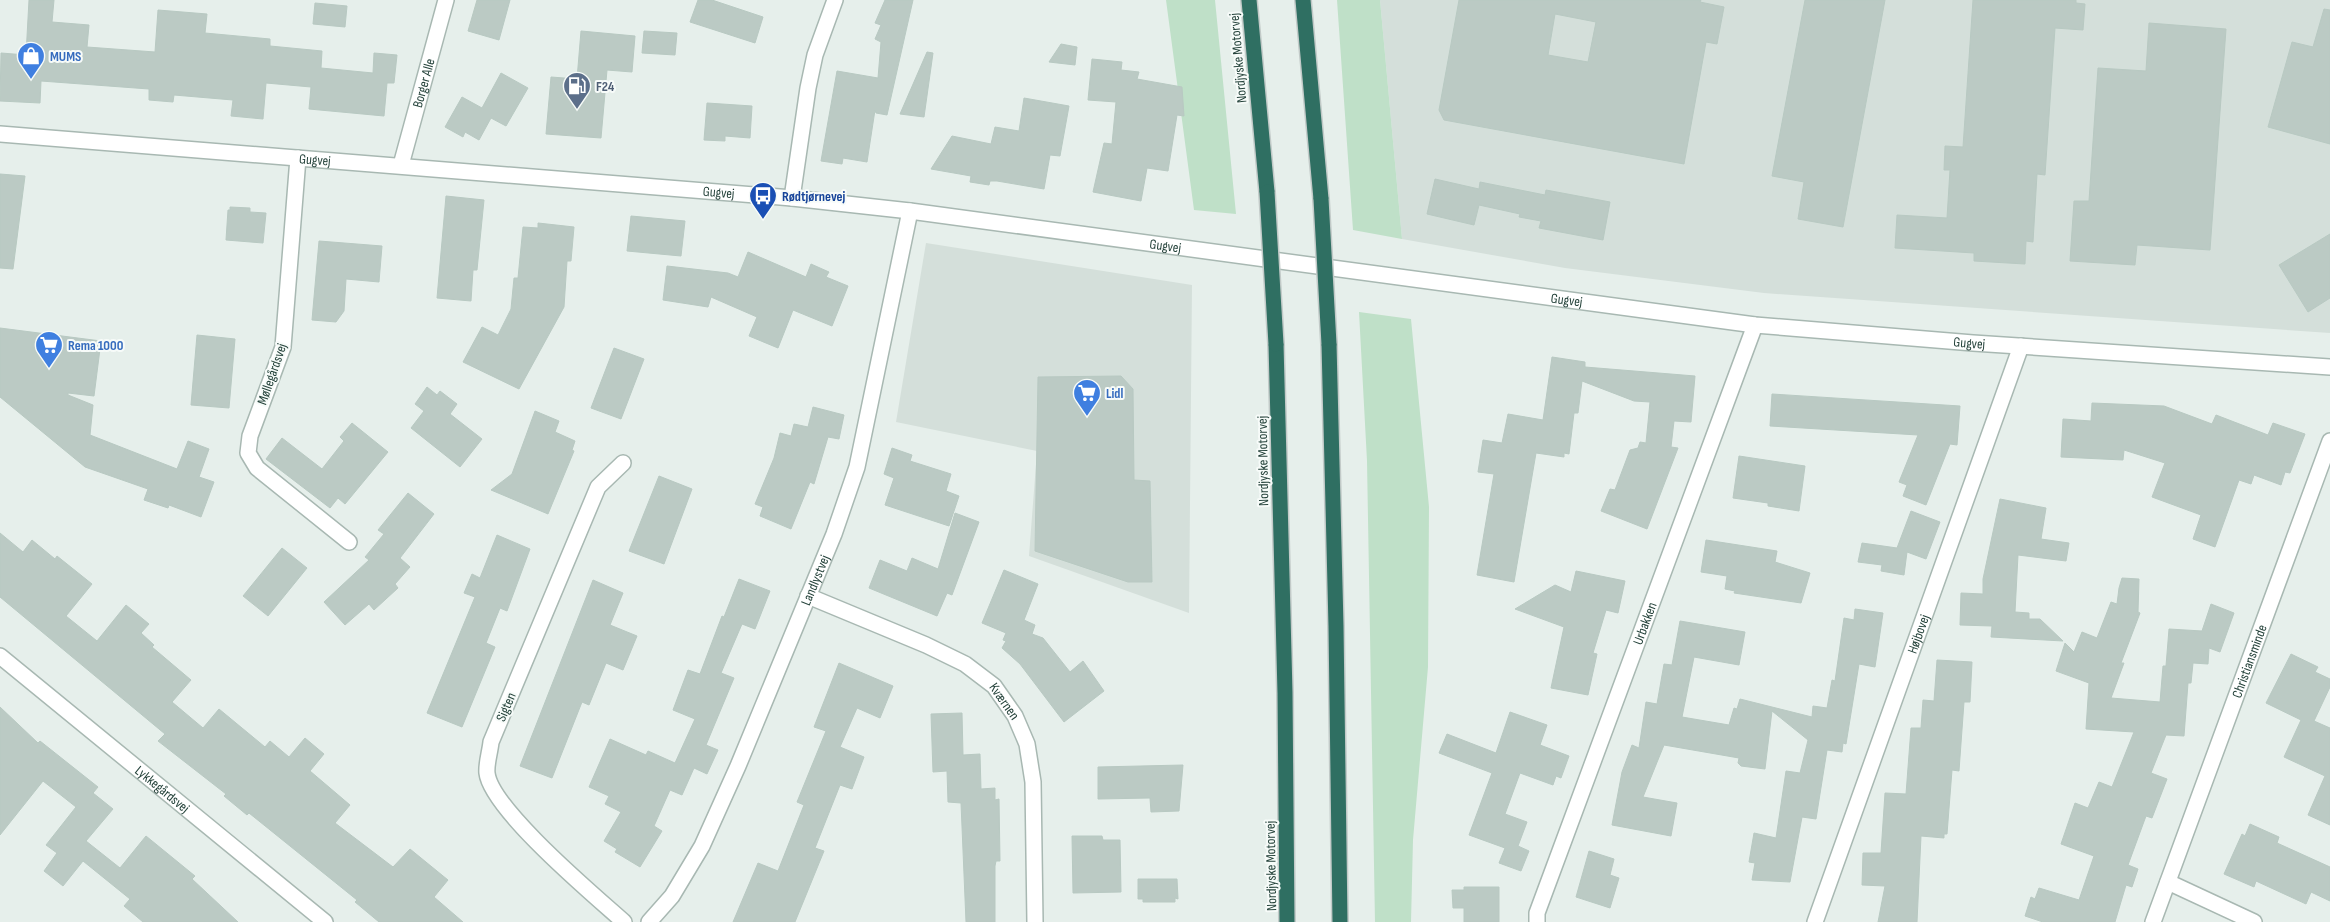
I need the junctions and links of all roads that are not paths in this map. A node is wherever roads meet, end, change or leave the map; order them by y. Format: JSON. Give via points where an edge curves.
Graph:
{"nodes":[{"id":1,"x":446,"y":0,"type":"edge"},
{"id":2,"x":835,"y":0,"type":"edge"},
{"id":3,"x":1249,"y":0,"type":"edge"},
{"id":4,"x":1303,"y":0,"type":"edge"},
{"id":5,"x":0,"y":134,"type":"edge"},
{"id":6,"x":298,"y":158,"type":"junction"},
{"id":7,"x":401,"y":165,"type":"junction"},
{"id":8,"x":792,"y":198,"type":"junction"},
{"id":9,"x":910,"y":211,"type":"junction"},
{"id":10,"x":1755,"y":325,"type":"junction"},
{"id":11,"x":2021,"y":346,"type":"junction"},
{"id":12,"x":2330,"y":367,"type":"edge"},
{"id":13,"x":2330,"y":441,"type":"edge"},
{"id":14,"x":623,"y":463,"type":"dead end"},
{"id":15,"x":349,"y":542,"type":"dead end"},
{"id":16,"x":808,"y":596,"type":"junction"},
{"id":17,"x":0,"y":656,"type":"edge"},
{"id":18,"x":2168,"y":882,"type":"junction"},
{"id":19,"x":325,"y":922,"type":"edge"},
{"id":20,"x":624,"y":922,"type":"edge"},
{"id":21,"x":649,"y":922,"type":"edge"},
{"id":22,"x":1035,"y":922,"type":"edge"},
{"id":23,"x":1287,"y":922,"type":"edge"},
{"id":24,"x":1340,"y":922,"type":"edge"},
{"id":25,"x":1536,"y":922,"type":"edge"},
{"id":26,"x":1815,"y":922,"type":"edge"},
{"id":27,"x":2153,"y":922,"type":"edge"},
{"id":28,"x":2254,"y":922,"type":"edge"}],
"edges":[{"from":1,"to":7,"type":"street","name":"Borger Alle"},
{"from":2,"to":8,"type":"street","via":[[815,55]]},
{"from":3,"to":23,"type":"highway","name":"Nordjyske Motorvej","bridge":true,"via":[[1267,192],[1276,344]]},
{"from":4,"to":24,"type":"highway","bridge":true,"via":[[1321,199],[1329,344]]},
{"from":5,"to":6,"type":"street","name":"Gugvej"},
{"from":6,"to":7,"type":"street","name":"Gugvej"},
{"from":6,"to":15,"type":"street","name":"Møllegårdsvej","via":[[283,347],[250,436],[248,454],[257,468]]},
{"from":7,"to":8,"type":"street","name":"Gugvej"},
{"from":8,"to":9,"type":"street","name":"Gugvej"},
{"from":9,"to":10,"type":"street","name":"Gugvej"},
{"from":9,"to":16,"type":"street","name":"Landlystvej","via":[[857,467]]},
{"from":10,"to":11,"type":"street","name":"Gugvej"},
{"from":10,"to":25,"type":"street","name":"Urbakken"},
{"from":11,"to":12,"type":"street","name":"Gugvej"},
{"from":11,"to":26,"type":"street","name":"Højbovej"},
{"from":13,"to":18,"type":"street","name":"Christiansminde"},
{"from":14,"to":20,"type":"street","name":"Sigten","via":[[598,487],[491,742],[487,774],[498,797],[542,848]]},
{"from":16,"to":21,"type":"street","name":"Landlystvej","via":[[702,846],[672,896]]},
{"from":16,"to":22,"type":"street","name":"Kværnen","via":[[926,644],[965,664],[994,686],[1015,716],[1027,744],[1033,782]]},
{"from":17,"to":19,"type":"street","name":"Lykkegårdsvej"},
{"from":18,"to":27,"type":"street","name":"Christiansminde"},
{"from":18,"to":28,"type":"street"}]}
